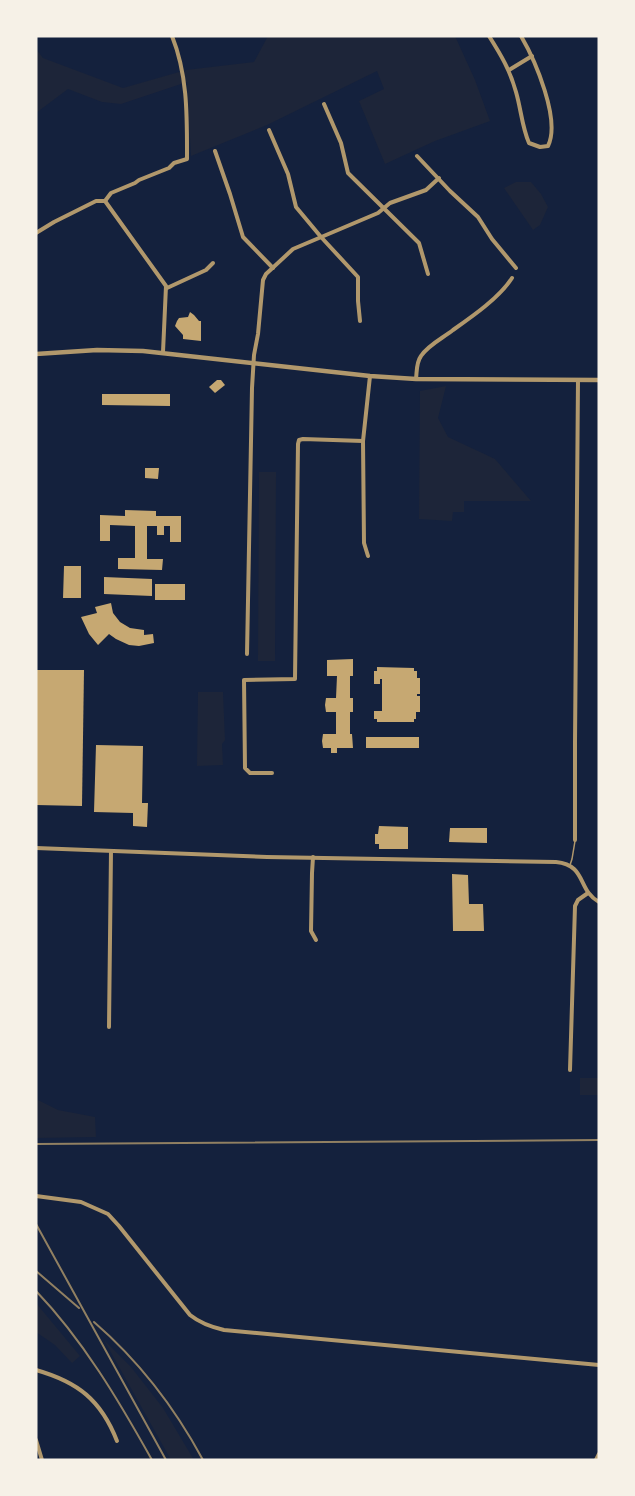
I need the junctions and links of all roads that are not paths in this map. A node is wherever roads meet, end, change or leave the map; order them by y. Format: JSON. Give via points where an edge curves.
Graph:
{"nodes":[{"id":1,"x":172,"y":36,"type":"edge"},
{"id":2,"x":489,"y":36,"type":"edge"},
{"id":3,"x":521,"y":36,"type":"edge"},
{"id":4,"x":532,"y":56,"type":"junction"},
{"id":5,"x":509,"y":70,"type":"junction"},
{"id":6,"x":324,"y":104,"type":"dead end"},
{"id":7,"x":269,"y":130,"type":"dead end"},
{"id":8,"x":215,"y":151,"type":"dead end"},
{"id":9,"x":417,"y":156,"type":"dead end"},
{"id":10,"x":439,"y":178,"type":"junction"},
{"id":11,"x":105,"y":201,"type":"junction"},
{"id":12,"x":383,"y":209,"type":"junction"},
{"id":13,"x":36,"y":233,"type":"edge"},
{"id":14,"x":321,"y":237,"type":"junction"},
{"id":15,"x":213,"y":263,"type":"dead end"},
{"id":16,"x":273,"y":268,"type":"junction"},
{"id":17,"x":516,"y":268,"type":"dead end"},
{"id":18,"x":428,"y":274,"type":"dead end"},
{"id":19,"x":512,"y":278,"type":"dead end"},
{"id":20,"x":166,"y":288,"type":"junction"},
{"id":21,"x":360,"y":321,"type":"dead end"},
{"id":22,"x":163,"y":352,"type":"junction"},
{"id":23,"x":36,"y":354,"type":"edge"},
{"id":24,"x":253,"y":363,"type":"junction"},
{"id":25,"x":370,"y":376,"type":"junction"},
{"id":26,"x":416,"y":379,"type":"junction"},
{"id":27,"x":578,"y":380,"type":"junction"},
{"id":28,"x":599,"y":380,"type":"edge"},
{"id":29,"x":363,"y":441,"type":"junction"},
{"id":30,"x":368,"y":556,"type":"dead end"},
{"id":31,"x":247,"y":654,"type":"dead end"},
{"id":32,"x":272,"y":773,"type":"dead end"},
{"id":33,"x":575,"y":840,"type":"joint"},
{"id":34,"x":36,"y":848,"type":"edge"},
{"id":35,"x":111,"y":851,"type":"junction"},
{"id":36,"x":313,"y":857,"type":"junction"},
{"id":37,"x":570,"y":865,"type":"junction"},
{"id":38,"x":588,"y":893,"type":"junction"},
{"id":39,"x":599,"y":902,"type":"edge"},
{"id":40,"x":316,"y":940,"type":"dead end"},
{"id":41,"x":109,"y":1027,"type":"dead end"},
{"id":42,"x":570,"y":1070,"type":"dead end"},
{"id":43,"x":36,"y":1196,"type":"edge"},
{"id":44,"x":599,"y":1365,"type":"edge"},
{"id":45,"x":36,"y":1370,"type":"edge"},
{"id":46,"x":36,"y":1440,"type":"edge"},
{"id":47,"x":117,"y":1441,"type":"dead end"},
{"id":48,"x":599,"y":1454,"type":"edge"},
{"id":49,"x":42,"y":1460,"type":"edge"},
{"id":50,"x":596,"y":1460,"type":"edge"}],
"edges":[{"from":1,"to":11,"type":"street","via":[[183,69],[187,159],[111,193]]},
{"from":2,"to":5,"type":"street"},
{"from":3,"to":4,"type":"street"},
{"from":4,"to":5,"type":"street"},
{"from":4,"to":5,"type":"street","via":[[549,109],[552,139],[548,146],[529,143]]},
{"from":6,"to":12,"type":"street","via":[[348,173]]},
{"from":7,"to":14,"type":"street","via":[[297,207]]},
{"from":8,"to":16,"type":"street","via":[[243,237]]},
{"from":9,"to":10,"type":"street"},
{"from":10,"to":12,"type":"street","via":[[426,190]]},
{"from":10,"to":17,"type":"street","via":[[478,217]]},
{"from":11,"to":13,"type":"street","via":[[96,201]]},
{"from":11,"to":20,"type":"street"},
{"from":12,"to":14,"type":"street"},
{"from":12,"to":18,"type":"street","via":[[419,243]]},
{"from":14,"to":16,"type":"street","via":[[293,249]]},
{"from":14,"to":21,"type":"street","via":[[358,278]]},
{"from":15,"to":20,"type":"street","via":[[207,270]]},
{"from":16,"to":24,"type":"street","via":[[263,280]]},
{"from":19,"to":26,"type":"street","via":[[505,289],[426,350],[419,359]]},
{"from":20,"to":22,"type":"street"},
{"from":22,"to":23,"type":"street","via":[[97,350]]},
{"from":22,"to":24,"type":"street"},
{"from":24,"to":25,"type":"street"},
{"from":24,"to":31,"type":"street"},
{"from":25,"to":26,"type":"street"},
{"from":25,"to":29,"type":"street"},
{"from":26,"to":27,"type":"street"},
{"from":27,"to":28,"type":"street"},
{"from":27,"to":33,"type":"street"},
{"from":29,"to":30,"type":"street","via":[[364,543]]},
{"from":29,"to":32,"type":"street","via":[[299,440],[295,679],[244,680],[245,768],[250,773]]},
{"from":33,"to":37,"type":"lane"},
{"from":34,"to":35,"type":"street"},
{"from":35,"to":36,"type":"street"},
{"from":35,"to":41,"type":"street"},
{"from":36,"to":37,"type":"street"},
{"from":36,"to":40,"type":"street","via":[[311,931]]},
{"from":37,"to":38,"type":"street"},
{"from":38,"to":39,"type":"street"},
{"from":38,"to":42,"type":"street","via":[[575,906]]},
{"from":43,"to":44,"type":"street","via":[[81,1202],[108,1214],[190,1315],[209,1326]]},
{"from":45,"to":47,"type":"street","via":[[89,1396],[104,1414]]},
{"from":46,"to":49,"type":"street"},
{"from":48,"to":50,"type":"street"}]}
